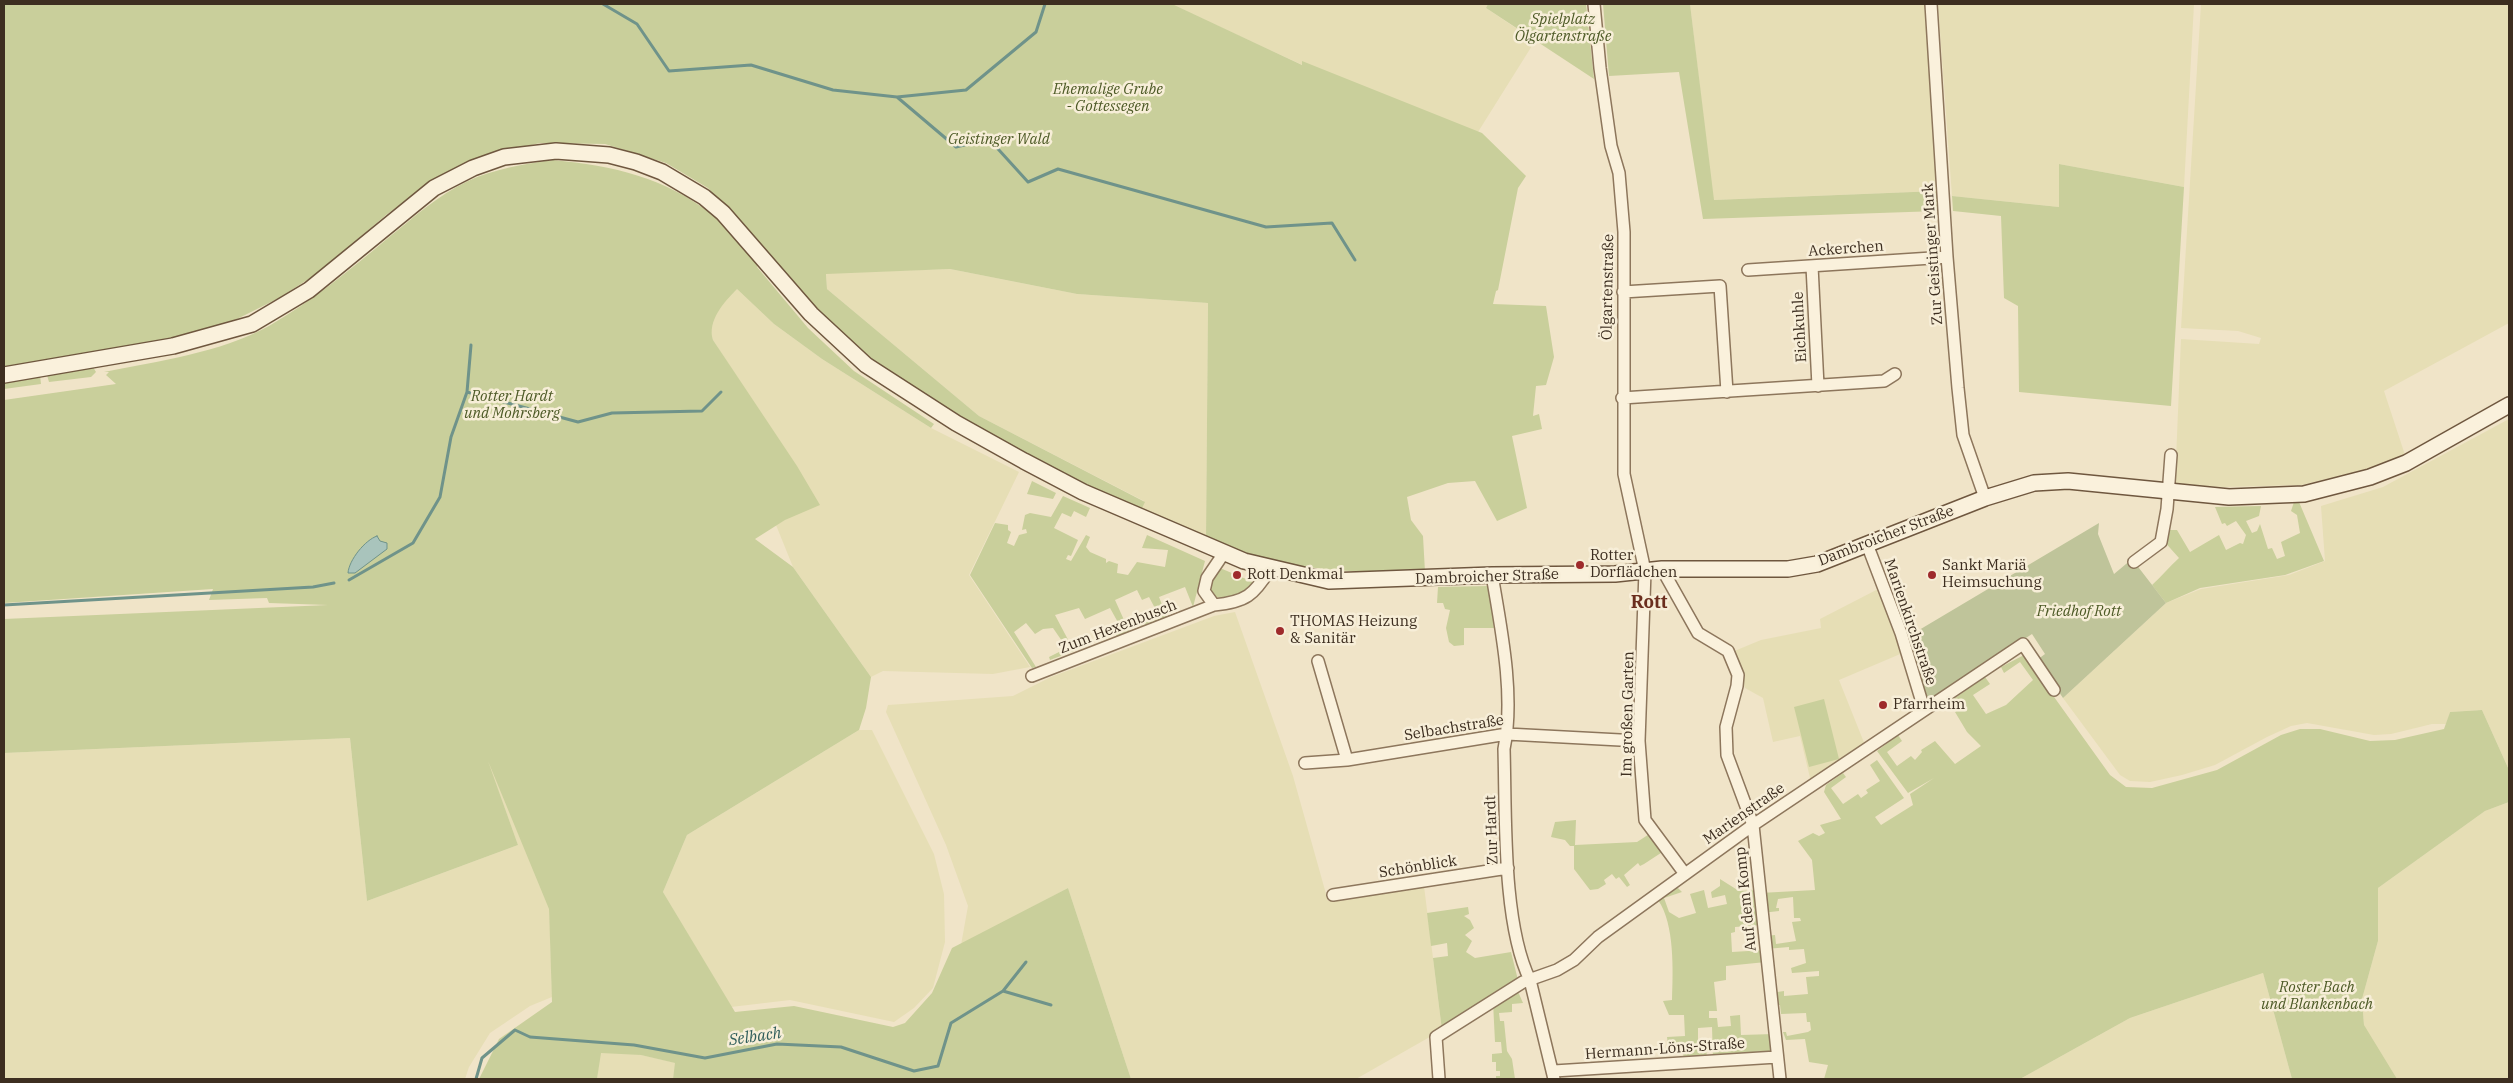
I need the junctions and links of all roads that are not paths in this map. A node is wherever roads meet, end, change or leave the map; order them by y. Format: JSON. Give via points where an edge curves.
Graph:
{"nodes":[{"id":1,"x":1594,"y":4,"type":"edge"},
{"id":2,"x":1931,"y":4,"type":"edge"},
{"id":3,"x":1947,"y":257,"type":"junction"},
{"id":4,"x":1812,"y":266,"type":"junction"},
{"id":5,"x":1748,"y":270,"type":"dead end"},
{"id":6,"x":1623,"y":292,"type":"junction"},
{"id":7,"x":1895,"y":374,"type":"dead end"},
{"id":8,"x":4,"y":375,"type":"edge"},
{"id":9,"x":1818,"y":386,"type":"junction"},
{"id":10,"x":1727,"y":392,"type":"junction"},
{"id":11,"x":1622,"y":398,"type":"junction"},
{"id":12,"x":2509,"y":405,"type":"edge"},
{"id":13,"x":2171,"y":455,"type":"dead end"},
{"id":14,"x":2168,"y":492,"type":"junction"},
{"id":15,"x":1985,"y":498,"type":"junction"},
{"id":16,"x":1867,"y":544,"type":"junction"},
{"id":17,"x":1224,"y":553,"type":"junction"},
{"id":18,"x":2134,"y":562,"type":"dead end"},
{"id":19,"x":1270,"y":568,"type":"junction"},
{"id":20,"x":1662,"y":569,"type":"junction"},
{"id":21,"x":1645,"y":571,"type":"junction"},
{"id":22,"x":1492,"y":575,"type":"junction"},
{"id":23,"x":1214,"y":605,"type":"junction"},
{"id":24,"x":1318,"y":661,"type":"dead end"},
{"id":25,"x":1032,"y":676,"type":"dead end"},
{"id":26,"x":2054,"y":690,"type":"dead end"},
{"id":27,"x":1924,"y":709,"type":"junction"},
{"id":28,"x":1507,"y":734,"type":"junction"},
{"id":29,"x":1639,"y":742,"type":"junction"},
{"id":30,"x":1347,"y":760,"type":"junction"},
{"id":31,"x":1305,"y":763,"type":"dead end"},
{"id":32,"x":1753,"y":825,"type":"junction"},
{"id":33,"x":1508,"y":868,"type":"junction"},
{"id":34,"x":1685,"y":874,"type":"junction"},
{"id":35,"x":1333,"y":895,"type":"dead end"},
{"id":36,"x":1530,"y":980,"type":"junction"},
{"id":37,"x":1777,"y":1057,"type":"junction"},
{"id":38,"x":1554,"y":1075,"type":"edge"},
{"id":39,"x":1439,"y":1079,"type":"edge"},
{"id":40,"x":1780,"y":1079,"type":"edge"}],
"edges":[{"from":1,"to":6,"type":"street","name":"Ölgartenstraße","via":[[1602,89],[1614,162],[1619,173],[1624,232]]},
{"from":2,"to":3,"type":"street","name":"Zur Geistinger Mark"},
{"from":3,"to":4,"type":"street","name":"Ackerchen"},
{"from":3,"to":15,"type":"street","name":"Zur Geistinger Mark","via":[[1963,435]]},
{"from":4,"to":5,"type":"street","name":"Ackerchen"},
{"from":4,"to":9,"type":"street","name":"Eichkuhle"},
{"from":6,"to":10,"type":"street","via":[[1720,286]]},
{"from":6,"to":11,"type":"street","name":"Ölgartenstraße"},
{"from":7,"to":9,"type":"street","via":[[1884,381]]},
{"from":8,"to":17,"type":"street","name":"Dambroicher Straße","via":[[173,346],[252,324],[309,290],[434,188],[455,176],[504,157],[556,150],[588,152],[623,158],[662,172],[704,196],[723,213],[811,314],[866,365],[956,423],[1083,492]]},
{"from":9,"to":10,"type":"street"},
{"from":10,"to":11,"type":"street"},
{"from":11,"to":21,"type":"street","name":"Ölgartenstraße","via":[[1624,474]]},
{"from":12,"to":14,"type":"street","name":"Dambroicher Straße","via":[[2412,460],[2340,486],[2304,494],[2266,497]]},
{"from":13,"to":14,"type":"street"},
{"from":14,"to":15,"type":"street","name":"Dambroicher Straße","via":[[2068,481],[2034,483]]},
{"from":14,"to":18,"type":"street","via":[[2161,542]]},
{"from":15,"to":16,"type":"street","name":"Dambroicher Straße"},
{"from":16,"to":20,"type":"street","name":"Dambroicher Straße","via":[[1817,564],[1788,569]]},
{"from":16,"to":27,"type":"street","name":"Marienkirchstraße","via":[[1901,633]]},
{"from":17,"to":19,"type":"street","name":"Dambroicher Straße"},
{"from":17,"to":23,"type":"street","via":[[1207,578],[1204,591]]},
{"from":19,"to":22,"type":"street","name":"Dambroicher Straße","via":[[1329,581]]},
{"from":19,"to":23,"type":"street","name":"Zum Hexenbusch","via":[[1258,589],[1242,598]]},
{"from":20,"to":21,"type":"street","name":"Dambroicher Straße"},
{"from":20,"to":32,"type":"street","name":"Auf dem Komp","via":[[1698,633],[1728,651],[1738,675],[1726,728],[1727,755]]},
{"from":21,"to":22,"type":"street","name":"Dambroicher Straße"},
{"from":21,"to":29,"type":"street","name":"Im großen Garten"},
{"from":22,"to":28,"type":"street","name":"Zur Hardt","via":[[1507,684]]},
{"from":23,"to":25,"type":"street","name":"Zum Hexenbusch"},
{"from":24,"to":30,"type":"street"},
{"from":26,"to":27,"type":"street","name":"Marienstraße","via":[[2024,644]]},
{"from":27,"to":32,"type":"street","name":"Marienstraße"},
{"from":28,"to":29,"type":"street","name":"Selbachstraße"},
{"from":28,"to":30,"type":"street","name":"Selbachstraße"},
{"from":28,"to":33,"type":"street","name":"Zur Hardt","via":[[1504,749]]},
{"from":29,"to":34,"type":"street","name":"Im großen Garten","via":[[1645,820]]},
{"from":30,"to":31,"type":"street","name":"Selbachstraße"},
{"from":32,"to":34,"type":"street","name":"Marienstraße"},
{"from":32,"to":37,"type":"street","name":"Auf dem Komp"},
{"from":33,"to":35,"type":"street","name":"Schönblick"},
{"from":33,"to":36,"type":"street","name":"Zur Hardt","via":[[1518,941],[1523,966]]},
{"from":34,"to":36,"type":"street","name":"Marienstraße","via":[[1598,937],[1574,960]]},
{"from":36,"to":38,"type":"street","name":"Zur Hardt"},
{"from":36,"to":39,"type":"street","name":"Marienstraße","via":[[1436,1037]]},
{"from":37,"to":38,"type":"street","name":"Hermann-Löns-Straße"},
{"from":37,"to":40,"type":"street","name":"Auf dem Komp"}]}
